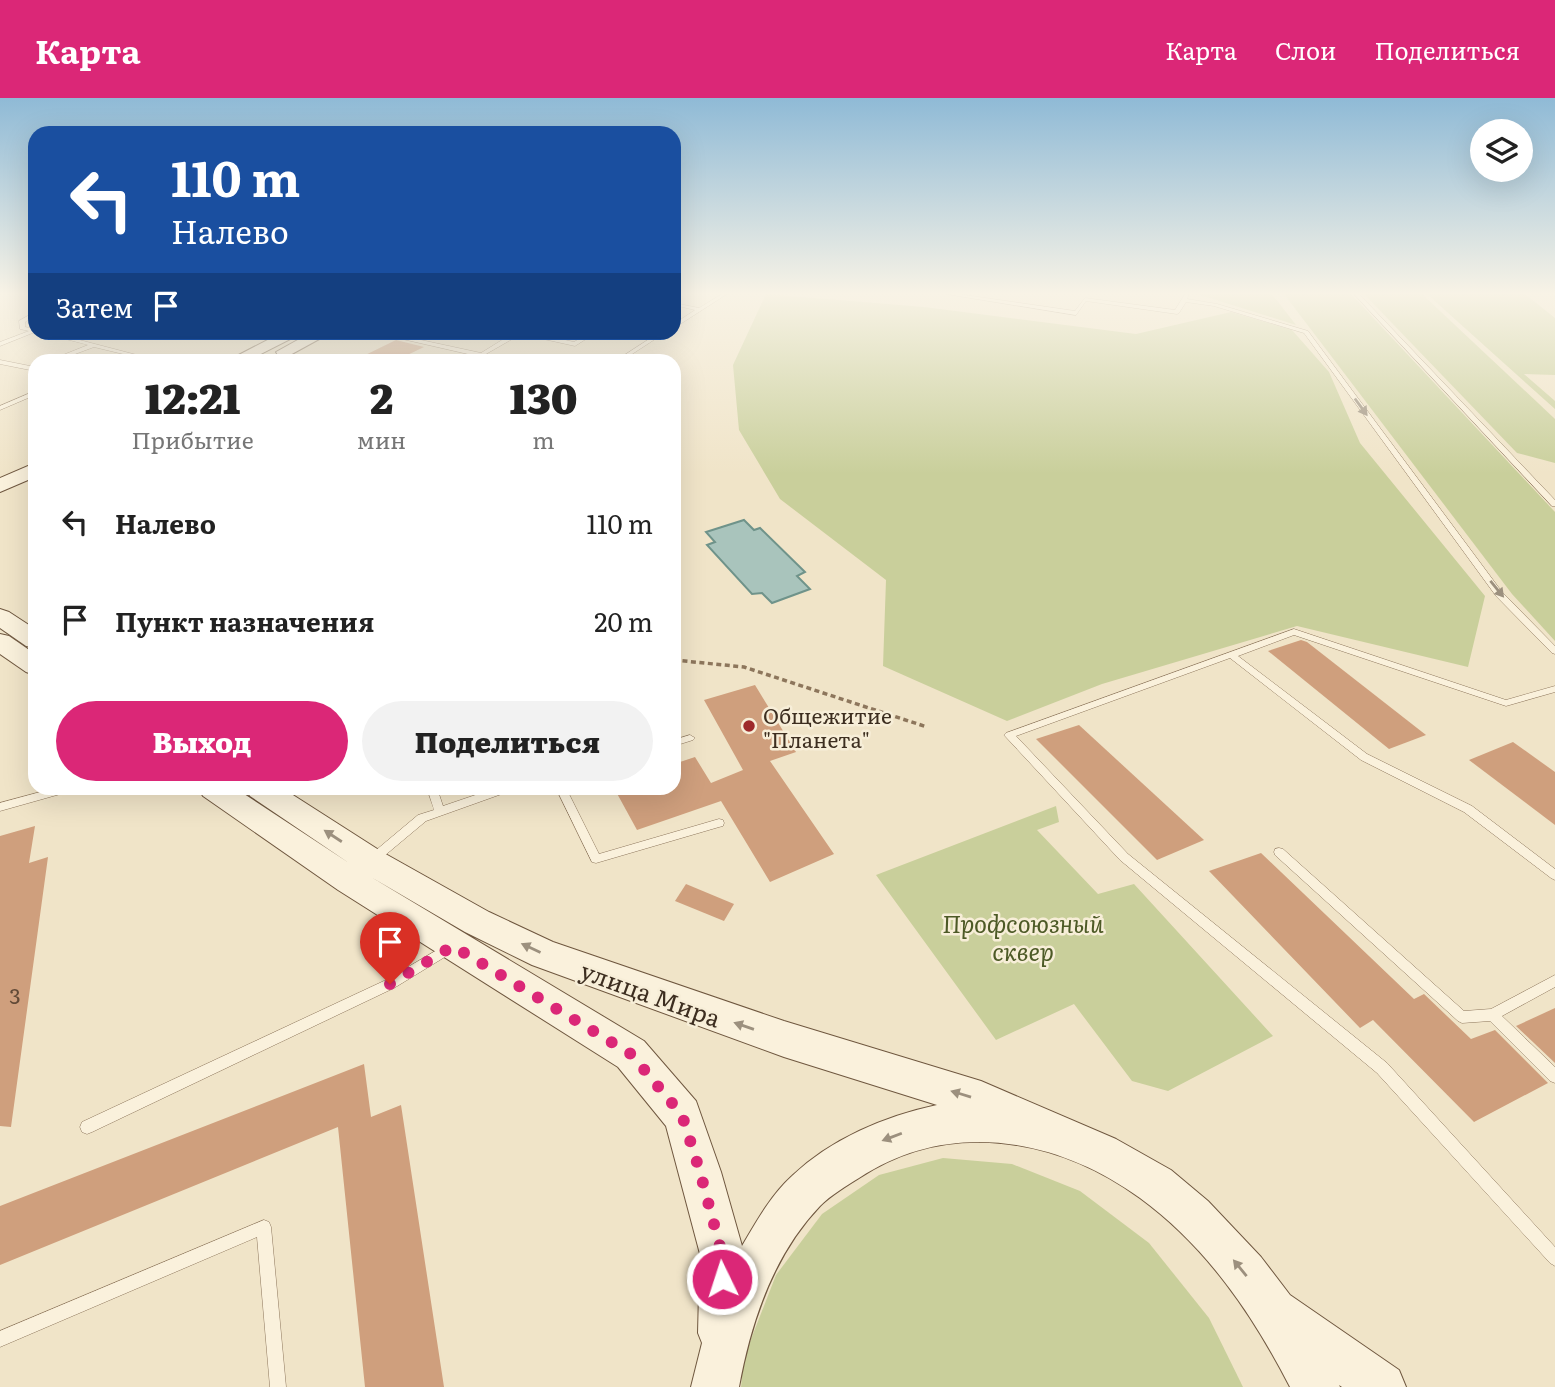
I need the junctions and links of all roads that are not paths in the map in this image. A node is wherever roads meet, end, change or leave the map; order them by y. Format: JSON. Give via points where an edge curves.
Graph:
{"nodes":[{"id":1,"x":1322,"y":354,"type":"edge"},
{"id":2,"x":1413,"y":354,"type":"edge"},
{"id":3,"x":0,"y":362,"type":"edge"},
{"id":4,"x":28,"y":368,"type":"edge"},
{"id":5,"x":28,"y":396,"type":"edge"},
{"id":6,"x":0,"y":408,"type":"edge"},
{"id":7,"x":28,"y":456,"type":"edge"},
{"id":8,"x":0,"y":469,"type":"edge"},
{"id":9,"x":28,"y":472,"type":"edge"},
{"id":10,"x":0,"y":486,"type":"edge"},
{"id":11,"x":1555,"y":504,"type":"edge"},
{"id":12,"x":0,"y":617,"type":"edge"},
{"id":13,"x":28,"y":635,"type":"edge"},
{"id":14,"x":0,"y":642,"type":"edge"},
{"id":15,"x":1555,"y":652,"type":"edge"},
{"id":16,"x":1231,"y":655,"type":"junction"},
{"id":17,"x":28,"y":661,"type":"edge"},
{"id":18,"x":1555,"y":689,"type":"edge"},
{"id":19,"x":690,"y":738,"type":"dead end"},
{"id":20,"x":681,"y":741,"type":"edge"},
{"id":21,"x":42,"y":795,"type":"edge"},
{"id":22,"x":226,"y":795,"type":"edge"},
{"id":23,"x":269,"y":795,"type":"edge"},
{"id":24,"x":434,"y":795,"type":"edge"},
{"id":25,"x":487,"y":795,"type":"edge"},
{"id":26,"x":564,"y":795,"type":"edge"},
{"id":27,"x":0,"y":807,"type":"edge"},
{"id":28,"x":440,"y":812,"type":"junction"},
{"id":29,"x":719,"y":823,"type":"dead end"},
{"id":30,"x":1279,"y":852,"type":"dead end"},
{"id":31,"x":360,"y":870,"type":"junction"},
{"id":32,"x":1555,"y":874,"type":"edge"},
{"id":33,"x":453,"y":946,"type":"junction"},
{"id":34,"x":1555,"y":981,"type":"edge"},
{"id":35,"x":1492,"y":1014,"type":"junction"},
{"id":36,"x":1555,"y":1076,"type":"edge"},
{"id":37,"x":87,"y":1127,"type":"dead end"},
{"id":38,"x":1070,"y":1138,"type":"junction"},
{"id":39,"x":1555,"y":1258,"type":"edge"},
{"id":40,"x":1271,"y":1307,"type":"junction"},
{"id":41,"x":0,"y":1339,"type":"edge"},
{"id":42,"x":718,"y":1369,"type":"edge"},
{"id":43,"x":278,"y":1387,"type":"edge"},
{"id":44,"x":1315,"y":1387,"type":"edge"},
{"id":45,"x":1382,"y":1387,"type":"edge"}],
"edges":[{"from":1,"to":15,"type":"lane","one_way":true,"via":[[1499,594]]},
{"from":2,"to":11,"type":"lane"},
{"from":3,"to":4,"type":"lane"},
{"from":5,"to":6,"type":"lane"},
{"from":7,"to":8,"type":"main road"},
{"from":9,"to":10,"type":"main road"},
{"from":12,"to":13,"type":"main road"},
{"from":14,"to":17,"type":"main road"},
{"from":16,"to":18,"type":"lane","via":[[1294,632],[1506,703]]},
{"from":16,"to":32,"type":"lane","via":[[1364,757],[1468,809]]},
{"from":16,"to":39,"type":"lane","via":[[1009,735],[1124,857],[1382,1068]]},
{"from":19,"to":20,"type":"lane"},
{"from":21,"to":27,"type":"lane"},
{"from":22,"to":31,"type":"main road","name":"улица Мира"},
{"from":31,"to":23,"type":"main road","name":"улица Мира","one_way":true},
{"from":24,"to":28,"type":"lane"},
{"from":25,"to":28,"type":"lane"},
{"from":26,"to":29,"type":"lane","via":[[596,859]]},
{"from":28,"to":31,"type":"lane","via":[[422,818]]},
{"from":30,"to":35,"type":"lane","via":[[1462,1017]]},
{"from":31,"to":33,"type":"main road","name":"улица Мира"},
{"from":38,"to":31,"type":"main road","name":"улица Мира","one_way":true,"via":[[981,1100],[784,1039],[544,954]]},
{"from":33,"to":37,"type":"lane","via":[[390,984]]},
{"from":33,"to":42,"type":"main road","name":"улица Мира","via":[[631,1054],[682,1115],[722,1254]]},
{"from":34,"to":35,"type":"lane"},
{"from":35,"to":36,"type":"lane"},
{"from":40,"to":38,"type":"main road","one_way":true,"via":[[1209,1230],[1141,1174]]},
{"from":38,"to":42,"type":"main road","one_way":true,"via":[[997,1121],[926,1124],[860,1149],[802,1195],[754,1263]]},
{"from":40,"to":44,"type":"main road"},
{"from":40,"to":45,"type":"main road"},
{"from":41,"to":43,"type":"lane","via":[[264,1227]]}]}
